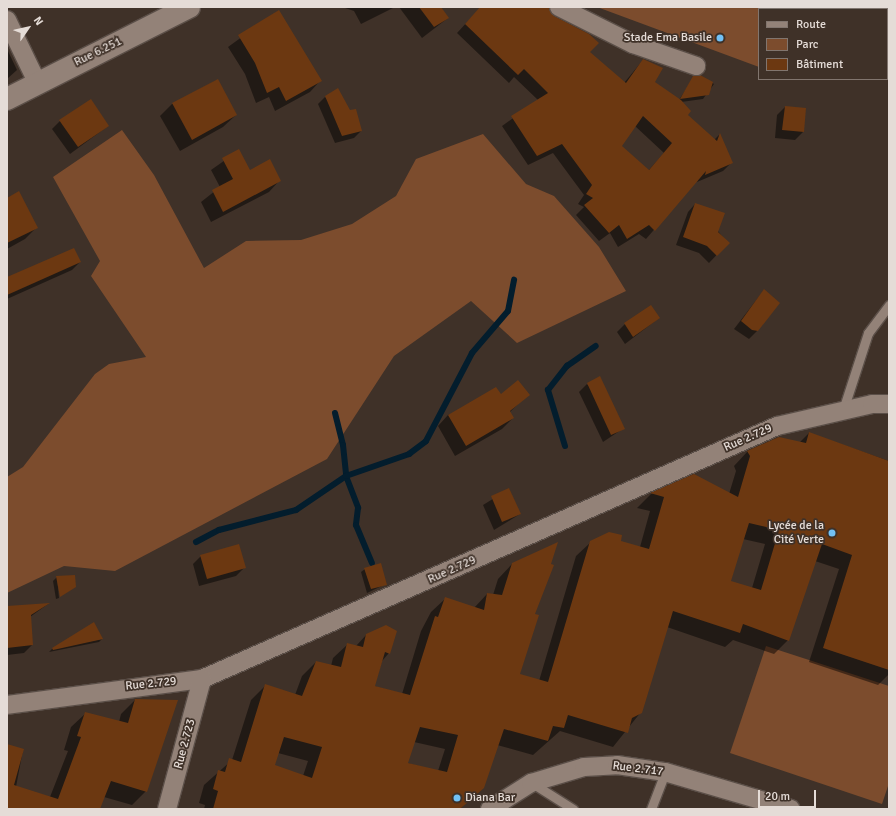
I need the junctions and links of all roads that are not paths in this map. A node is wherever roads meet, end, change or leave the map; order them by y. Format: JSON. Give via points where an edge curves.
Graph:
{"nodes":[{"id":1,"x":189,"y":7,"type":"edge"},
{"id":2,"x":559,"y":7,"type":"edge"},
{"id":3,"x":7,"y":20,"type":"edge"},
{"id":4,"x":696,"y":66,"type":"dead end"},
{"id":5,"x":37,"y":82,"type":"junction"},
{"id":6,"x":7,"y":99,"type":"edge"},
{"id":7,"x":889,"y":305,"type":"edge"},
{"id":8,"x":889,"y":404,"type":"edge"},
{"id":9,"x":843,"y":410,"type":"junction"},
{"id":10,"x":202,"y":679,"type":"junction"},
{"id":11,"x":7,"y":705,"type":"edge"},
{"id":12,"x":665,"y":772,"type":"junction"},
{"id":13,"x":531,"y":783,"type":"junction"},
{"id":14,"x":167,"y":809,"type":"edge"},
{"id":15,"x":490,"y":809,"type":"edge"},
{"id":16,"x":573,"y":809,"type":"edge"},
{"id":17,"x":651,"y":809,"type":"edge"},
{"id":18,"x":791,"y":809,"type":"edge"}],
"edges":[{"from":1,"to":5,"type":"main road","name":"Rue 6.251"},
{"from":2,"to":4,"type":"street","via":[[633,44]]},
{"from":3,"to":5,"type":"street"},
{"from":5,"to":6,"type":"main road","name":"Rue 6.251"},
{"from":7,"to":9,"type":"lane","via":[[868,333]]},
{"from":8,"to":9,"type":"street","name":"Rue 2.729"},
{"from":9,"to":10,"type":"street","name":"Rue 2.729","via":[[777,426]]},
{"from":10,"to":11,"type":"street","name":"Rue 2.729"},
{"from":10,"to":14,"type":"street","name":"Rue 2.723"},
{"from":12,"to":13,"type":"street","name":"Rue 2.717","via":[[616,765],[584,767]]},
{"from":12,"to":17,"type":"lane"},
{"from":12,"to":18,"type":"street","name":"Rue 2.717"},
{"from":13,"to":15,"type":"street","name":"Rue 2.717"},
{"from":13,"to":16,"type":"lane"}]}
